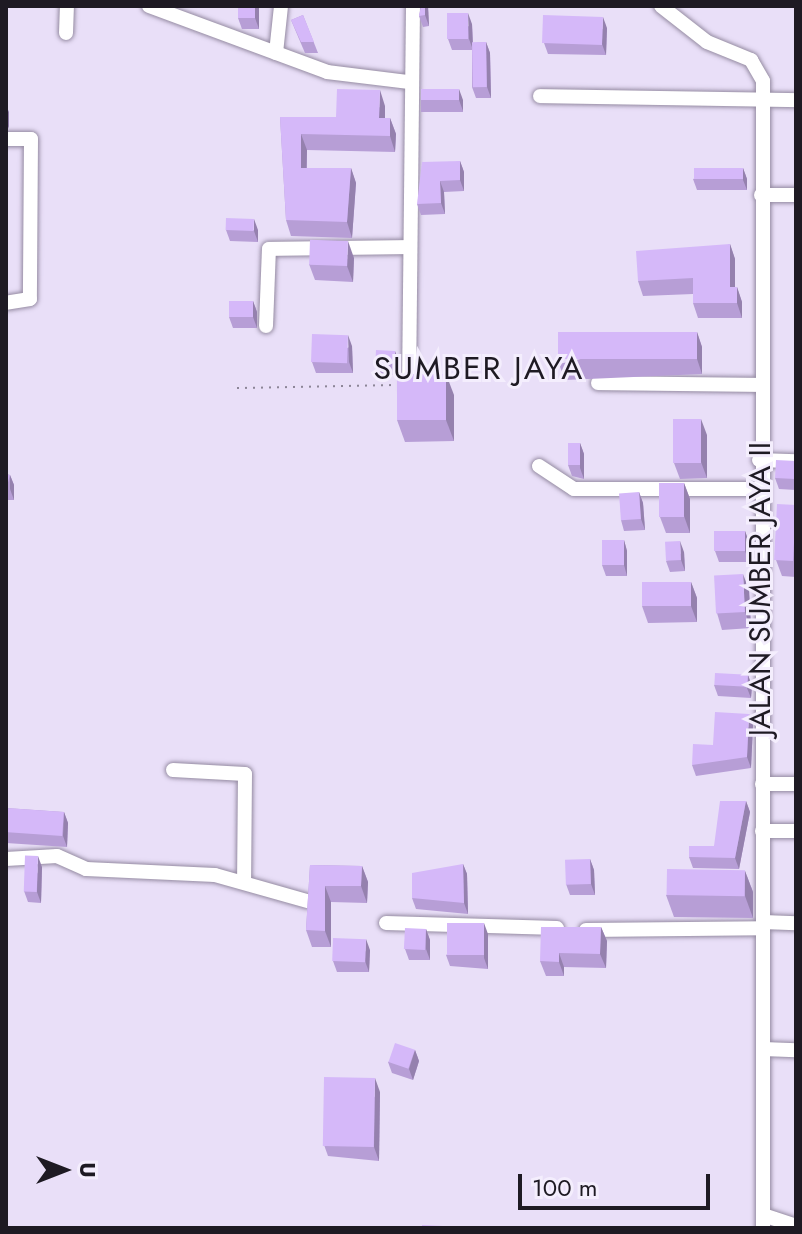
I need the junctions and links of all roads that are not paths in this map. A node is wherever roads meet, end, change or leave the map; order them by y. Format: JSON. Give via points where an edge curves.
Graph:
{"nodes":[{"id":1,"x":67,"y":6,"type":"edge"},
{"id":2,"x":149,"y":6,"type":"edge"},
{"id":3,"x":281,"y":6,"type":"edge"},
{"id":4,"x":413,"y":6,"type":"edge"},
{"id":5,"x":661,"y":6,"type":"edge"},
{"id":6,"x":66,"y":33,"type":"dead end"},
{"id":7,"x":276,"y":53,"type":"junction"},
{"id":8,"x":409,"y":82,"type":"junction"},
{"id":9,"x":540,"y":96,"type":"dead end"},
{"id":10,"x":796,"y":100,"type":"edge"},
{"id":11,"x":763,"y":101,"type":"junction"},
{"id":12,"x":6,"y":139,"type":"edge"},
{"id":13,"x":761,"y":195,"type":"junction"},
{"id":14,"x":796,"y":195,"type":"edge"},
{"id":15,"x":406,"y":247,"type":"junction"},
{"id":16,"x":6,"y":303,"type":"edge"},
{"id":17,"x":266,"y":326,"type":"dead end"},
{"id":18,"x":598,"y":383,"type":"dead end"},
{"id":19,"x":409,"y":384,"type":"edge"},
{"id":20,"x":759,"y":385,"type":"junction"},
{"id":21,"x":759,"y":460,"type":"junction"},
{"id":22,"x":796,"y":461,"type":"edge"},
{"id":23,"x":539,"y":466,"type":"dead end"},
{"id":24,"x":759,"y":489,"type":"junction"},
{"id":25,"x":173,"y":770,"type":"dead end"},
{"id":26,"x":762,"y":784,"type":"junction"},
{"id":27,"x":796,"y":784,"type":"edge"},
{"id":28,"x":762,"y":831,"type":"junction"},
{"id":29,"x":796,"y":831,"type":"edge"},
{"id":30,"x":6,"y":859,"type":"edge"},
{"id":31,"x":244,"y":880,"type":"junction"},
{"id":32,"x":307,"y":901,"type":"edge"},
{"id":33,"x":386,"y":923,"type":"dead end"},
{"id":34,"x":796,"y":923,"type":"edge"},
{"id":35,"x":763,"y":925,"type":"junction"},
{"id":36,"x":763,"y":1049,"type":"junction"},
{"id":37,"x":796,"y":1050,"type":"edge"},
{"id":38,"x":763,"y":1222,"type":"edge"},
{"id":39,"x":796,"y":1226,"type":"edge"}],
"edges":[{"from":1,"to":6,"type":"street"},
{"from":2,"to":7,"type":"street"},
{"from":3,"to":7,"type":"street"},
{"from":4,"to":8,"type":"street"},
{"from":5,"to":11,"type":"street","name":"JALAN SUMBER JAYA II","via":[[707,42],[759,66]]},
{"from":7,"to":8,"type":"street","via":[[327,72]]},
{"from":8,"to":15,"type":"street"},
{"from":9,"to":11,"type":"street"},
{"from":10,"to":11,"type":"street"},
{"from":11,"to":13,"type":"street","name":"JALAN SUMBER JAYA II"},
{"from":12,"to":16,"type":"street","via":[[31,139],[30,299]]},
{"from":13,"to":14,"type":"street"},
{"from":13,"to":20,"type":"street","name":"JALAN SUMBER JAYA II"},
{"from":15,"to":17,"type":"street","via":[[269,249]]},
{"from":15,"to":19,"type":"street"},
{"from":18,"to":20,"type":"street"},
{"from":20,"to":21,"type":"street","name":"JALAN SUMBER JAYA II"},
{"from":21,"to":22,"type":"street"},
{"from":21,"to":24,"type":"street","name":"JALAN SUMBER JAYA II"},
{"from":23,"to":24,"type":"street","via":[[574,489]]},
{"from":24,"to":26,"type":"street","name":"JALAN SUMBER JAYA II"},
{"from":25,"to":31,"type":"street","via":[[245,774]]},
{"from":26,"to":27,"type":"street"},
{"from":26,"to":28,"type":"street","name":"JALAN SUMBER JAYA II"},
{"from":28,"to":29,"type":"street"},
{"from":28,"to":35,"type":"street","name":"JALAN SUMBER JAYA II"},
{"from":30,"to":31,"type":"street","via":[[57,856],[86,869]]},
{"from":31,"to":32,"type":"street"},
{"from":33,"to":35,"type":"street"},
{"from":34,"to":35,"type":"street"},
{"from":35,"to":36,"type":"street","name":"JALAN SUMBER JAYA II"},
{"from":36,"to":37,"type":"street"},
{"from":36,"to":38,"type":"street","name":"JALAN SUMBER JAYA II"},
{"from":38,"to":39,"type":"street"}]}
